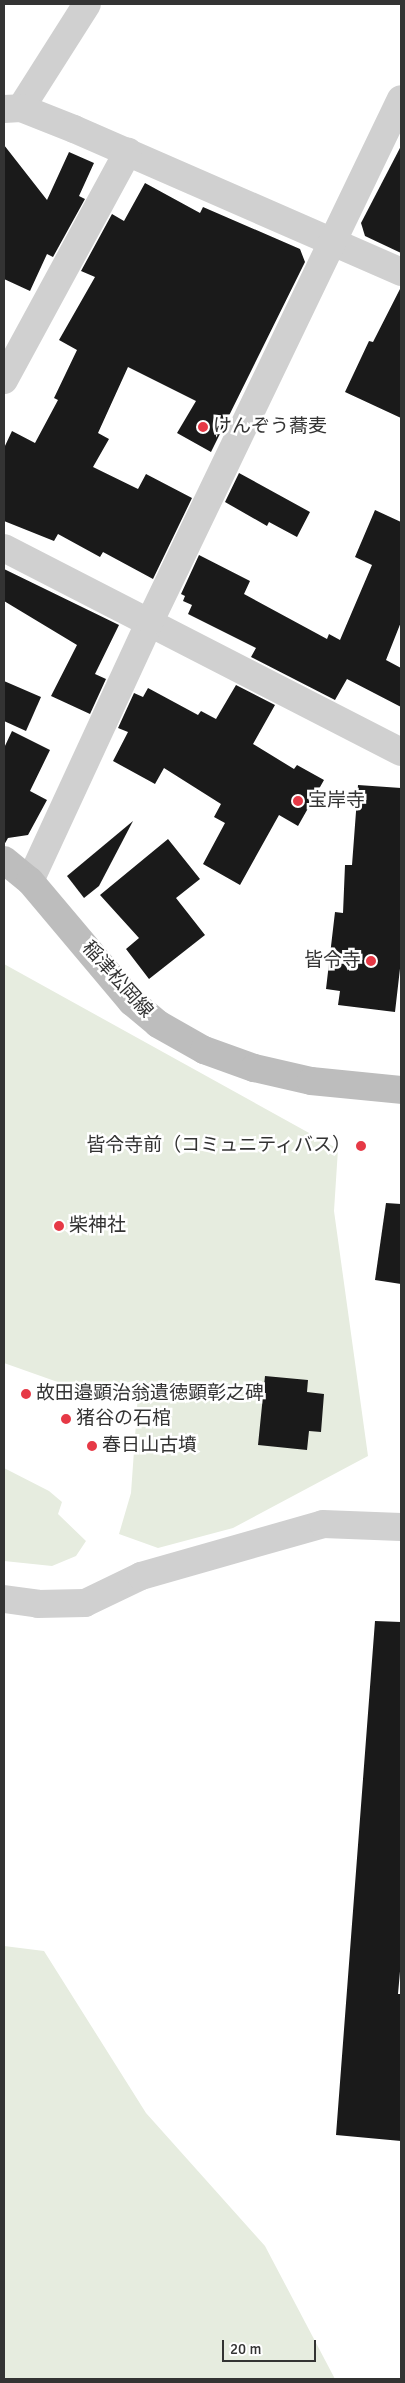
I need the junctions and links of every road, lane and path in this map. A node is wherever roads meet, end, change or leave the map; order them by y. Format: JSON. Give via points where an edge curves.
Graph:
{"nodes":[{"id":1,"x":87,"y":4,"type":"edge"},
{"id":2,"x":401,"y":98,"type":"edge"},
{"id":3,"x":13,"y":108,"type":"edge"},
{"id":4,"x":128,"y":152,"type":"junction"},
{"id":5,"x":332,"y":242,"type":"junction"},
{"id":6,"x":401,"y":272,"type":"edge"},
{"id":7,"x":4,"y":380,"type":"edge"},
{"id":8,"x":4,"y":548,"type":"edge"},
{"id":9,"x":150,"y":621,"type":"junction"},
{"id":10,"x":401,"y":752,"type":"edge"},
{"id":11,"x":4,"y":860,"type":"edge"},
{"id":12,"x":30,"y":881,"type":"junction"},
{"id":13,"x":401,"y":1090,"type":"edge"},
{"id":14,"x":401,"y":1527,"type":"edge"},
{"id":15,"x":4,"y":1599,"type":"edge"}],
"edges":[{"from":1,"to":3,"type":"street"},
{"from":2,"to":5,"type":"street"},
{"from":3,"to":4,"type":"street"},
{"from":4,"to":5,"type":"street"},
{"from":4,"to":7,"type":"street"},
{"from":5,"to":6,"type":"street"},
{"from":5,"to":9,"type":"street"},
{"from":8,"to":9,"type":"street"},
{"from":9,"to":10,"type":"street"},
{"from":9,"to":12,"type":"street"},
{"from":11,"to":12,"type":"main road","name":"稲津松岡線"},
{"from":12,"to":13,"type":"main road","name":"稲津松岡線","via":[[132,1002],[158,1024],[204,1050],[254,1068],[311,1081]]},
{"from":14,"to":15,"type":"street","via":[[323,1524],[141,1576],[85,1603],[38,1604]]}]}
